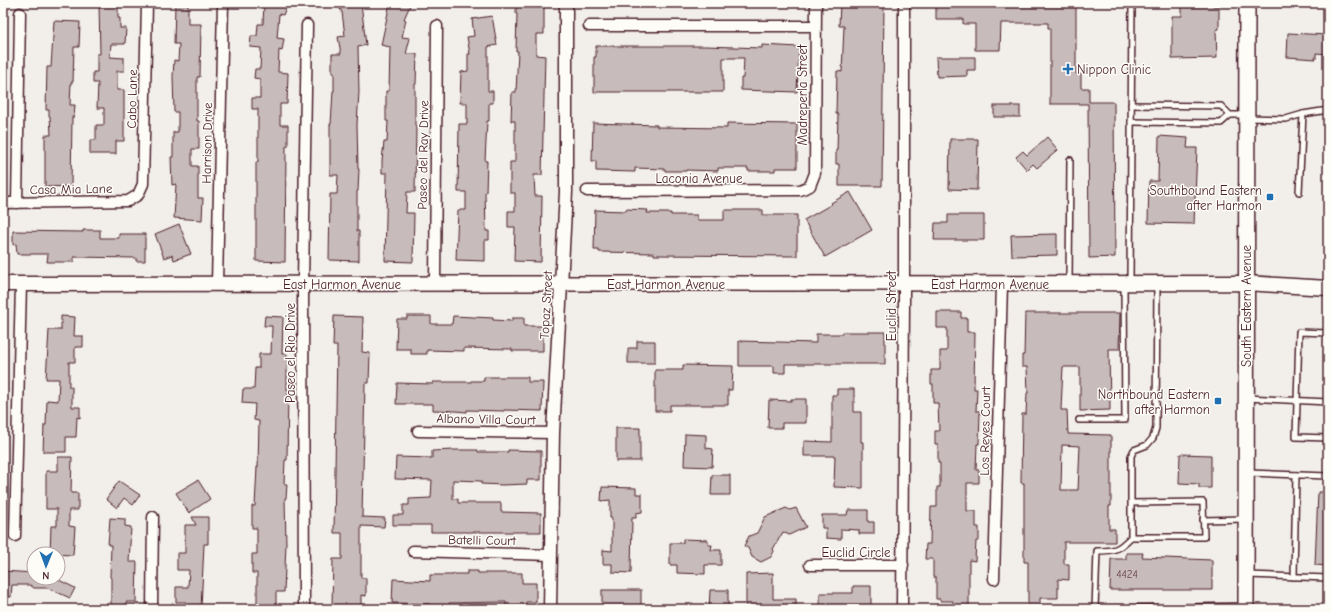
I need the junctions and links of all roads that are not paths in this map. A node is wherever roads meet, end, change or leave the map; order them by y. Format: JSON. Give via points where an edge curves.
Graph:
{"nodes":[{"id":1,"x":147,"y":3,"type":"edge"},
{"id":2,"x":223,"y":3,"type":"edge"},
{"id":3,"x":566,"y":3,"type":"edge"},
{"id":4,"x":816,"y":3,"type":"edge"},
{"id":5,"x":904,"y":3,"type":"edge"},
{"id":6,"x":1132,"y":3,"type":"edge"},
{"id":7,"x":1247,"y":3,"type":"edge"},
{"id":8,"x":20,"y":13,"type":"dead end"},
{"id":9,"x":307,"y":25,"type":"dead end"},
{"id":10,"x":437,"y":26,"type":"dead end"},
{"id":11,"x":589,"y":26,"type":"dead end"},
{"id":12,"x":815,"y":26,"type":"junction"},
{"id":13,"x":1131,"y":105,"type":"junction"},
{"id":14,"x":1328,"y":110,"type":"edge"},
{"id":15,"x":1303,"y":114,"type":"junction"},
{"id":16,"x":1230,"y":115,"type":"junction"},
{"id":17,"x":1246,"y":116,"type":"junction"},
{"id":18,"x":1131,"y":122,"type":"junction"},
{"id":19,"x":1070,"y":160,"type":"dead end"},
{"id":20,"x":810,"y":186,"type":"joint"},
{"id":21,"x":587,"y":191,"type":"dead end"},
{"id":22,"x":1299,"y":192,"type":"dead end"},
{"id":23,"x":138,"y":195,"type":"joint"},
{"id":24,"x":3,"y":203,"type":"edge"},
{"id":25,"x":17,"y":203,"type":"junction"},
{"id":26,"x":1246,"y":283,"type":"junction"},
{"id":27,"x":3,"y":284,"type":"edge"},
{"id":28,"x":21,"y":284,"type":"junction"},
{"id":29,"x":217,"y":284,"type":"junction"},
{"id":30,"x":303,"y":284,"type":"junction"},
{"id":31,"x":435,"y":284,"type":"junction"},
{"id":32,"x":561,"y":284,"type":"junction"},
{"id":33,"x":904,"y":284,"type":"junction"},
{"id":34,"x":1002,"y":284,"type":"junction"},
{"id":35,"x":1069,"y":284,"type":"junction"},
{"id":36,"x":1127,"y":284,"type":"junction"},
{"id":37,"x":1157,"y":284,"type":"junction"},
{"id":38,"x":1328,"y":288,"type":"edge"},
{"id":39,"x":1328,"y":333,"type":"edge"},
{"id":40,"x":1246,"y":398,"type":"junction"},
{"id":41,"x":1296,"y":400,"type":"junction"},
{"id":42,"x":1328,"y":402,"type":"edge"},
{"id":43,"x":1079,"y":420,"type":"dead end"},
{"id":44,"x":418,"y":431,"type":"dead end"},
{"id":45,"x":553,"y":434,"type":"junction"},
{"id":46,"x":1328,"y":438,"type":"edge"},
{"id":47,"x":1246,"y":473,"type":"junction"},
{"id":48,"x":1296,"y":475,"type":"junction"},
{"id":49,"x":1328,"y":476,"type":"edge"},
{"id":50,"x":1131,"y":503,"type":"junction"},
{"id":51,"x":153,"y":517,"type":"dead end"},
{"id":52,"x":1246,"y":519,"type":"junction"},
{"id":53,"x":1203,"y":520,"type":"junction"},
{"id":54,"x":15,"y":536,"type":"dead end"},
{"id":55,"x":1131,"y":537,"type":"junction"},
{"id":56,"x":412,"y":551,"type":"dead end"},
{"id":57,"x":551,"y":555,"type":"junction"},
{"id":58,"x":810,"y":565,"type":"dead end"},
{"id":59,"x":903,"y":565,"type":"junction"},
{"id":60,"x":1246,"y":575,"type":"junction"},
{"id":61,"x":1294,"y":577,"type":"junction"},
{"id":62,"x":994,"y":578,"type":"dead end"},
{"id":63,"x":1328,"y":578,"type":"edge"},
{"id":64,"x":1246,"y":607,"type":"edge"},
{"id":65,"x":152,"y":609,"type":"edge"},
{"id":66,"x":304,"y":609,"type":"edge"},
{"id":67,"x":550,"y":609,"type":"edge"},
{"id":68,"x":902,"y":609,"type":"edge"}],
"edges":[{"from":1,"to":23,"type":"street","name":"Cabo Lane","via":[[143,184]]},
{"from":2,"to":29,"type":"street","name":"Harrison Drive"},
{"from":3,"to":32,"type":"street","name":"Topaz Street","via":[[566,192]]},
{"from":4,"to":12,"type":"street","name":"Madreperla Street"},
{"from":5,"to":33,"type":"street","name":"Euclid Street"},
{"from":6,"to":13,"type":"lane"},
{"from":7,"to":17,"type":"main road","name":"South Eastern Avenue"},
{"from":8,"to":25,"type":"street"},
{"from":9,"to":30,"type":"street","name":"Paseo el Rio Drive"},
{"from":10,"to":31,"type":"street","name":"Paseo del Ray Drive"},
{"from":11,"to":12,"type":"street"},
{"from":12,"to":20,"type":"street","name":"Madreperla Street","via":[[815,173]]},
{"from":13,"to":16,"type":"lane","via":[[1221,106]]},
{"from":13,"to":18,"type":"lane"},
{"from":14,"to":15,"type":"lane"},
{"from":15,"to":17,"type":"lane","via":[[1286,119]]},
{"from":15,"to":22,"type":"lane"},
{"from":16,"to":17,"type":"lane"},
{"from":16,"to":18,"type":"lane","via":[[1221,123]]},
{"from":17,"to":26,"type":"main road","name":"South Eastern Avenue"},
{"from":18,"to":36,"type":"lane"},
{"from":19,"to":35,"type":"lane"},
{"from":20,"to":21,"type":"street","name":"Laconia Avenue","via":[[800,190]]},
{"from":23,"to":25,"type":"street","name":"Casa Mia Lane","via":[[128,201]]},
{"from":24,"to":25,"type":"street","name":"Casa Mia Lane"},
{"from":26,"to":37,"type":"main road","name":"East Harmon Avenue"},
{"from":26,"to":38,"type":"main road","name":"East Harmon Avenue"},
{"from":26,"to":40,"type":"main road","name":"South Eastern Avenue"},
{"from":27,"to":28,"type":"main road","name":"East Harmon Avenue"},
{"from":28,"to":29,"type":"main road","name":"East Harmon Avenue"},
{"from":28,"to":54,"type":"street"},
{"from":29,"to":30,"type":"main road","name":"East Harmon Avenue"},
{"from":30,"to":31,"type":"main road","name":"East Harmon Avenue"},
{"from":30,"to":66,"type":"street","name":"Paseo el Rio Drive"},
{"from":31,"to":32,"type":"main road","name":"East Harmon Avenue"},
{"from":32,"to":33,"type":"main road","name":"East Harmon Avenue"},
{"from":32,"to":45,"type":"street","name":"Topaz Street"},
{"from":33,"to":34,"type":"main road","name":"East Harmon Avenue"},
{"from":33,"to":59,"type":"street","name":"Euclid Street"},
{"from":34,"to":35,"type":"main road","name":"East Harmon Avenue"},
{"from":34,"to":62,"type":"street","name":"Los Reyes Court"},
{"from":35,"to":36,"type":"main road","name":"East Harmon Avenue"},
{"from":36,"to":37,"type":"main road","name":"East Harmon Avenue"},
{"from":36,"to":43,"type":"lane","via":[[1125,420]]},
{"from":37,"to":50,"type":"lane","via":[[1156,428],[1153,438],[1147,445],[1134,450],[1130,456]]},
{"from":39,"to":41,"type":"lane","via":[[1299,332]]},
{"from":40,"to":41,"type":"lane"},
{"from":40,"to":47,"type":"main road","name":"South Eastern Avenue"},
{"from":41,"to":42,"type":"lane"},
{"from":41,"to":46,"type":"lane","via":[[1296,436]]},
{"from":44,"to":45,"type":"street","name":"Albano Villa Court"},
{"from":45,"to":57,"type":"street","name":"Topaz Street"},
{"from":47,"to":48,"type":"lane"},
{"from":47,"to":52,"type":"main road","name":"South Eastern Avenue"},
{"from":48,"to":49,"type":"lane"},
{"from":48,"to":61,"type":"lane"},
{"from":50,"to":53,"type":"lane","via":[[1203,502]]},
{"from":50,"to":55,"type":"lane"},
{"from":51,"to":65,"type":"street"},
{"from":52,"to":53,"type":"lane"},
{"from":52,"to":60,"type":"main road","name":"South Eastern Avenue"},
{"from":53,"to":55,"type":"lane","via":[[1204,537]]},
{"from":55,"to":64,"type":"lane","via":[[1121,547],[1111,551],[1097,551],[1096,609]]},
{"from":56,"to":57,"type":"street","name":"Batelli Court"},
{"from":57,"to":67,"type":"street","name":"Topaz Street"},
{"from":58,"to":59,"type":"street","name":"Euclid Circle"},
{"from":59,"to":68,"type":"street","name":"Euclid Street"},
{"from":60,"to":61,"type":"lane"},
{"from":60,"to":64,"type":"main road","name":"South Eastern Avenue"},
{"from":61,"to":63,"type":"lane"}]}
